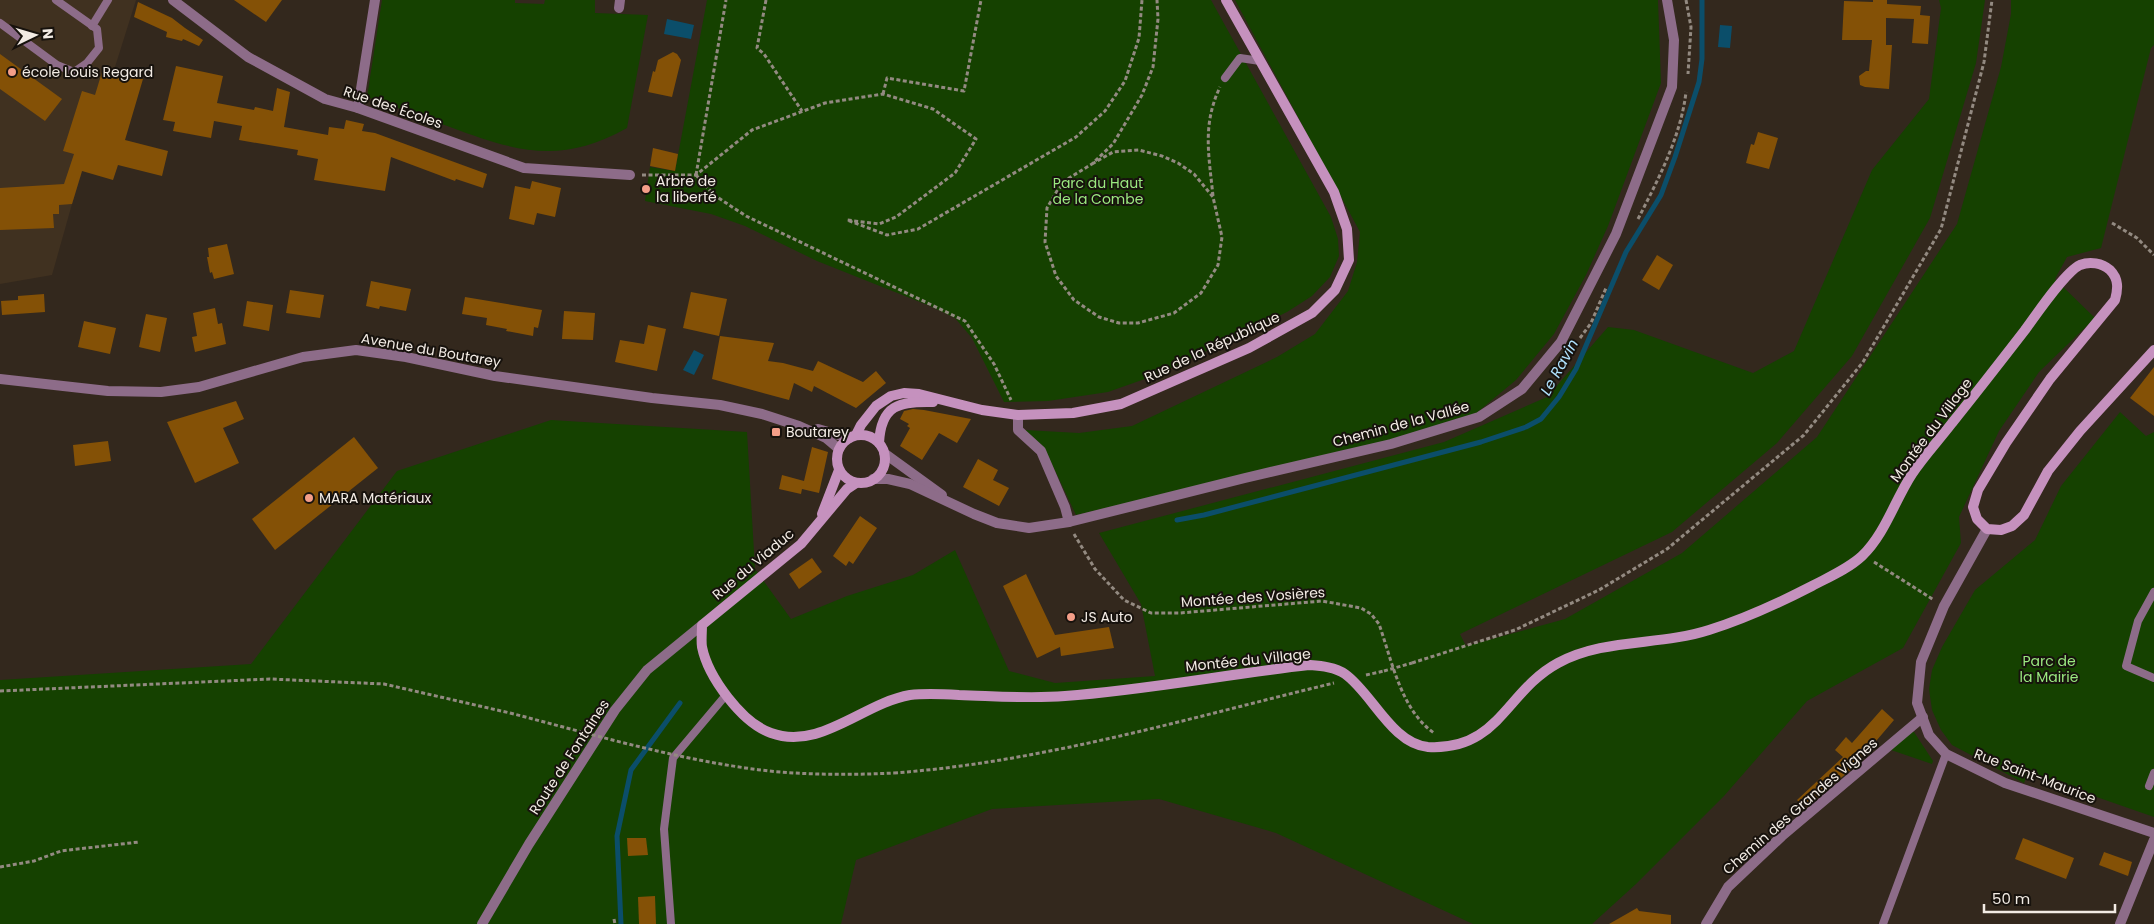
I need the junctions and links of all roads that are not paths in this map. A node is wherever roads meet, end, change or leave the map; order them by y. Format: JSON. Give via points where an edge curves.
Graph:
{"nodes":[{"id":1,"x":56,"y":0,"type":"edge"},
{"id":2,"x":108,"y":0,"type":"edge"},
{"id":3,"x":174,"y":0,"type":"edge"},
{"id":4,"x":375,"y":0,"type":"edge"},
{"id":5,"x":1226,"y":0,"type":"edge"},
{"id":6,"x":1667,"y":0,"type":"edge"},
{"id":7,"x":0,"y":23,"type":"edge"},
{"id":8,"x":92,"y":26,"type":"junction"},
{"id":9,"x":1260,"y":61,"type":"junction"},
{"id":10,"x":1225,"y":78,"type":"road end"},
{"id":11,"x":358,"y":108,"type":"junction"},
{"id":12,"x":630,"y":175,"type":"road end"},
{"id":13,"x":2154,"y":350,"type":"edge"},
{"id":14,"x":0,"y":379,"type":"edge"},
{"id":15,"x":949,"y":402,"type":"junction"},
{"id":16,"x":1018,"y":415,"type":"junction"},
{"id":17,"x":799,"y":426,"type":"junction"},
{"id":18,"x":852,"y":437,"type":"junction"},
{"id":19,"x":879,"y":443,"type":"junction"},
{"id":20,"x":839,"y":449,"type":"junction"},
{"id":21,"x":884,"y":453,"type":"junction"},
{"id":22,"x":839,"y":470,"type":"junction"},
{"id":23,"x":873,"y":480,"type":"junction"},
{"id":24,"x":856,"y":483,"type":"junction"},
{"id":25,"x":953,"y":503,"type":"junction"},
{"id":26,"x":819,"y":522,"type":"junction"},
{"id":27,"x":1065,"y":523,"type":"junction"},
{"id":28,"x":1987,"y":528,"type":"junction"},
{"id":29,"x":2154,"y":592,"type":"edge"},
{"id":30,"x":702,"y":625,"type":"junction"},
{"id":31,"x":2154,"y":678,"type":"edge"},
{"id":32,"x":726,"y":695,"type":"junction"},
{"id":33,"x":1923,"y":717,"type":"junction"},
{"id":34,"x":1946,"y":754,"type":"junction"},
{"id":35,"x":2154,"y":773,"type":"edge"},
{"id":36,"x":2149,"y":786,"type":"dead end"},
{"id":37,"x":2154,"y":833,"type":"edge"},
{"id":38,"x":2154,"y":840,"type":"edge"},
{"id":39,"x":482,"y":924,"type":"edge"},
{"id":40,"x":671,"y":924,"type":"edge"},
{"id":41,"x":1706,"y":924,"type":"edge"},
{"id":42,"x":1883,"y":924,"type":"edge"},
{"id":43,"x":2120,"y":924,"type":"edge"}],
"edges":[{"from":1,"to":8,"type":"lane"},
{"from":2,"to":8,"type":"lane"},
{"from":3,"to":11,"type":"street","name":"Rue des Écoles","via":[[248,57],[325,99]]},
{"from":4,"to":11,"type":"street"},
{"from":5,"to":9,"type":"main road","name":"Rue de la République"},
{"from":6,"to":27,"type":"street","name":"Chemin de la Vallée","via":[[1674,40],[1672,87],[1616,234],[1561,342],[1522,390],[1479,417],[1400,442]]},
{"from":7,"to":8,"type":"lane","via":[[57,64],[74,72],[87,63],[99,48],[97,29]]},
{"from":9,"to":10,"type":"lane","via":[[1240,58]]},
{"from":9,"to":16,"type":"main road","name":"Rue de la République","via":[[1334,192],[1347,229],[1349,260],[1335,290],[1312,313],[1250,348],[1122,404],[1073,413]]},
{"from":11,"to":12,"type":"street","name":"Rue des Écoles","via":[[524,168]]},
{"from":13,"to":28,"type":"main road","via":[[2048,471],[2024,515],[2012,526],[2000,530]]},
{"from":14,"to":17,"type":"street","name":"Avenue du Boutarey","via":[[108,391],[161,392],[199,387],[303,357],[356,350],[495,376],[720,405]]},
{"from":15,"to":16,"type":"main road","name":"Rue de la République"},
{"from":15,"to":18,"type":"main road","name":"Rue de la République","via":[[919,394],[891,396],[876,406]]},
{"from":15,"to":19,"type":"main road","name":"Rue de la République","via":[[907,401],[896,405],[887,413]]},
{"from":16,"to":27,"type":"street","via":[[1018,430],[1040,451],[1065,507]]},
{"from":17,"to":18,"type":"street","name":"Avenue du Boutarey"},
{"from":17,"to":20,"type":"street","name":"Avenue du Boutarey","via":[[826,438]]},
{"from":18,"to":19,"type":"main road","via":[[869,436]]},
{"from":18,"to":20,"type":"main road"},
{"from":19,"to":21,"type":"main road"},
{"from":20,"to":22,"type":"main road"},
{"from":21,"to":23,"type":"main road","via":[[883,468]]},
{"from":21,"to":25,"type":"street"},
{"from":22,"to":24,"type":"main road"},
{"from":22,"to":26,"type":"main road","name":"Rue du Viaduc"},
{"from":23,"to":24,"type":"main road"},
{"from":23,"to":25,"type":"street","via":[[888,479],[910,484]]},
{"from":24,"to":26,"type":"main road","name":"Rue du Viaduc"},
{"from":25,"to":27,"type":"street","via":[[997,523],[1029,528]]},
{"from":26,"to":30,"type":"main road","name":"Rue du Viaduc","via":[[801,544]]},
{"from":28,"to":32,"type":"main road","name":"Montée du Village","via":[[1977,519],[1973,507],[1978,490],[2044,387],[2115,300],[2116,277],[2100,264],[2090,262],[2079,266],[2049,299],[1914,472],[1881,531],[1863,555],[1841,572],[1782,602],[1709,630],[1674,639],[1606,647],[1573,656],[1539,676],[1500,719],[1464,744],[1424,746],[1402,735],[1344,673],[1309,665],[1064,696],[910,695],[891,700],[812,736],[790,738],[770,733],[750,722]]},
{"from":28,"to":33,"type":"street","name":"Rue Saint-Maurice","via":[[1944,606],[1921,662],[1917,702]]},
{"from":29,"to":31,"type":"lane","via":[[2138,621],[2126,666]]},
{"from":30,"to":32,"type":"main road","name":"Montée du Village","via":[[702,647]]},
{"from":30,"to":39,"type":"street","name":"Route de Fontaines","via":[[647,670],[615,710]]},
{"from":32,"to":40,"type":"lane","via":[[673,758],[664,829]]},
{"from":33,"to":34,"type":"street","name":"Rue Saint-Maurice","via":[[1929,735]]},
{"from":33,"to":41,"type":"street","name":"Chemin des Grandes Vignes","via":[[1782,836],[1728,887]]},
{"from":34,"to":37,"type":"street","name":"Rue Saint-Maurice","via":[[2005,783]]},
{"from":34,"to":42,"type":"lane"},
{"from":35,"to":36,"type":"lane"},
{"from":38,"to":43,"type":"street"}]}
